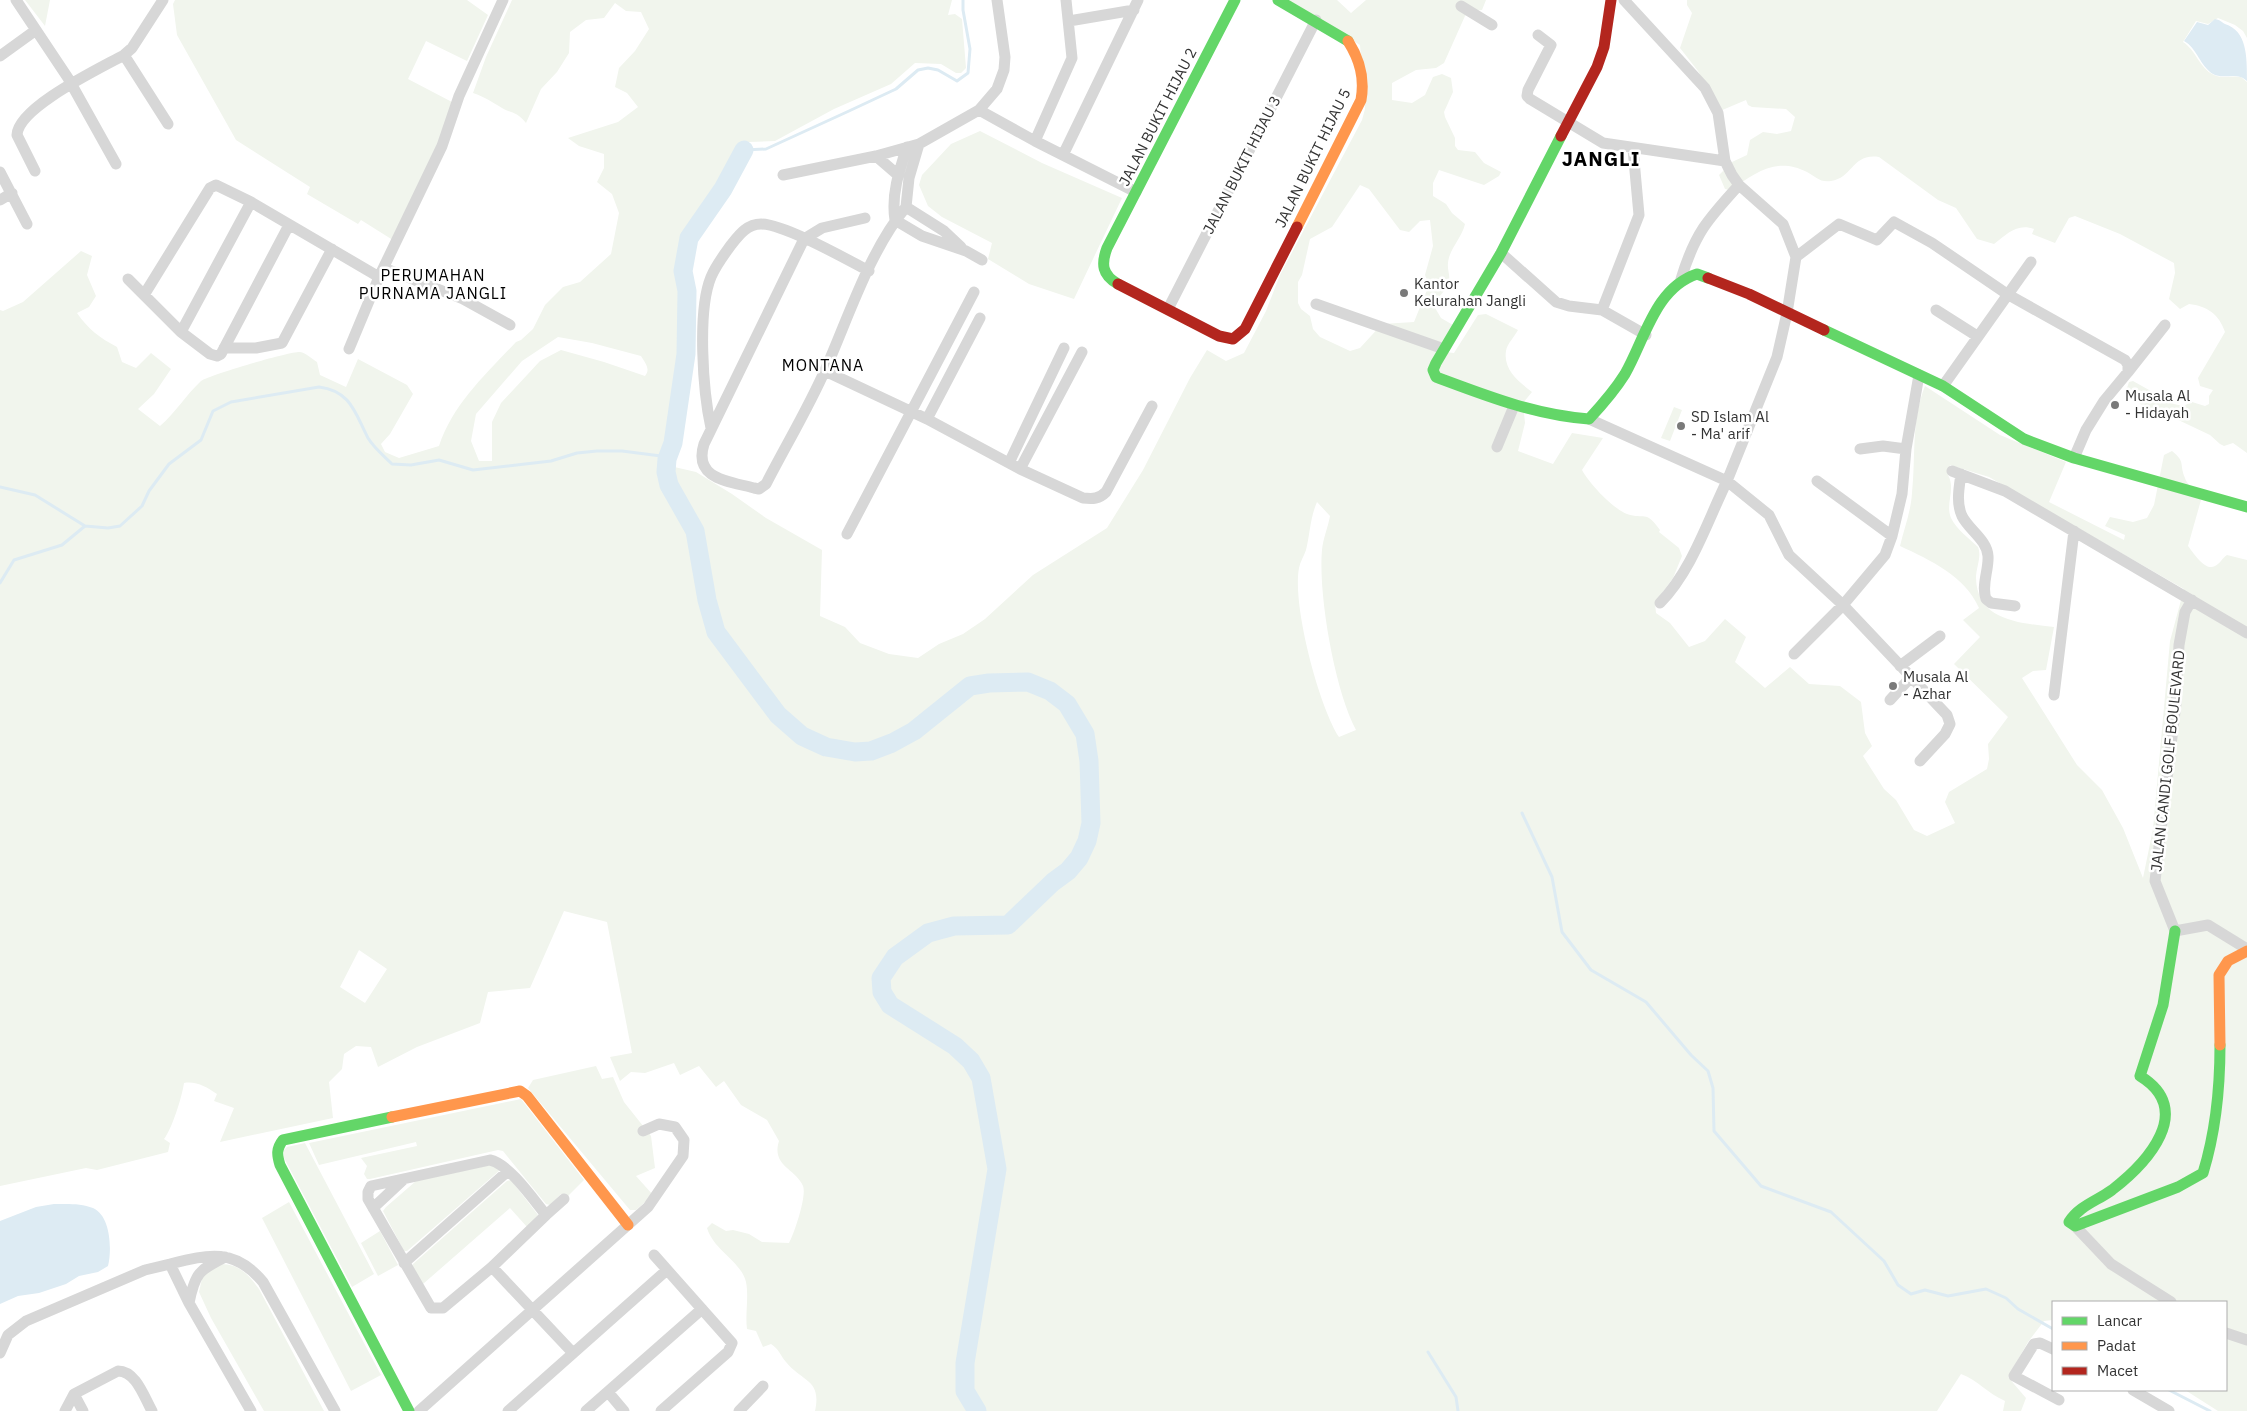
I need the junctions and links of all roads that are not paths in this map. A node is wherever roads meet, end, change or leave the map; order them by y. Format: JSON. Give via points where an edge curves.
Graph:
{"nodes":[{"id":1,"x":16,"y":0,"type":"edge"},
{"id":2,"x":163,"y":0,"type":"edge"},
{"id":3,"x":997,"y":0,"type":"edge"},
{"id":4,"x":1066,"y":0,"type":"edge"},
{"id":5,"x":1235,"y":0,"type":"edge"},
{"id":6,"x":1278,"y":0,"type":"edge"},
{"id":7,"x":1611,"y":0,"type":"edge"},
{"id":8,"x":1624,"y":0,"type":"edge"},
{"id":9,"x":502,"y":1,"type":"edge"},
{"id":10,"x":1136,"y":5,"type":"edge"},
{"id":11,"x":1461,"y":6,"type":"dead end"},
{"id":12,"x":1316,"y":20,"type":"junction"},
{"id":13,"x":1069,"y":21,"type":"junction"},
{"id":14,"x":1492,"y":25,"type":"dead end"},
{"id":15,"x":36,"y":30,"type":"junction"},
{"id":16,"x":1538,"y":35,"type":"dead end"},
{"id":17,"x":124,"y":55,"type":"junction"},
{"id":18,"x":0,"y":56,"type":"edge"},
{"id":19,"x":71,"y":84,"type":"junction"},
{"id":20,"x":980,"y":110,"type":"junction"},
{"id":21,"x":1569,"y":122,"type":"junction"},
{"id":22,"x":168,"y":124,"type":"dead end"},
{"id":23,"x":1035,"y":141,"type":"junction"},
{"id":24,"x":919,"y":144,"type":"junction"},
{"id":25,"x":907,"y":147,"type":"junction"},
{"id":26,"x":1633,"y":149,"type":"junction"},
{"id":27,"x":1063,"y":155,"type":"junction"},
{"id":28,"x":876,"y":156,"type":"junction"},
{"id":29,"x":1725,"y":161,"type":"junction"},
{"id":30,"x":116,"y":164,"type":"dead end"},
{"id":31,"x":35,"y":171,"type":"dead end"},
{"id":32,"x":0,"y":172,"type":"edge"},
{"id":33,"x":783,"y":175,"type":"dead end"},
{"id":34,"x":898,"y":175,"type":"junction"},
{"id":35,"x":1739,"y":185,"type":"junction"},
{"id":36,"x":1136,"y":192,"type":"junction"},
{"id":37,"x":12,"y":193,"type":"junction"},
{"id":38,"x":0,"y":200,"type":"edge"},
{"id":39,"x":251,"y":202,"type":"junction"},
{"id":40,"x":906,"y":207,"type":"junction"},
{"id":41,"x":866,"y":218,"type":"dead end"},
{"id":42,"x":895,"y":220,"type":"junction"},
{"id":43,"x":27,"y":224,"type":"dead end"},
{"id":44,"x":289,"y":225,"type":"junction"},
{"id":45,"x":804,"y":239,"type":"junction"},
{"id":46,"x":332,"y":249,"type":"junction"},
{"id":47,"x":966,"y":251,"type":"junction"},
{"id":48,"x":1501,"y":253,"type":"junction"},
{"id":49,"x":1796,"y":257,"type":"junction"},
{"id":50,"x":982,"y":260,"type":"dead end"},
{"id":51,"x":2030,"y":262,"type":"dead end"},
{"id":52,"x":869,"y":271,"type":"junction"},
{"id":53,"x":381,"y":273,"type":"junction"},
{"id":54,"x":128,"y":279,"type":"dead end"},
{"id":55,"x":1681,"y":279,"type":"junction"},
{"id":56,"x":974,"y":292,"type":"dead end"},
{"id":57,"x":2008,"y":294,"type":"junction"},
{"id":58,"x":144,"y":295,"type":"junction"},
{"id":59,"x":1316,"y":304,"type":"dead end"},
{"id":60,"x":1168,"y":309,"type":"junction"},
{"id":61,"x":1602,"y":310,"type":"junction"},
{"id":62,"x":1936,"y":310,"type":"dead end"},
{"id":63,"x":1788,"y":312,"type":"junction"},
{"id":64,"x":980,"y":318,"type":"dead end"},
{"id":65,"x":510,"y":325,"type":"dead end"},
{"id":66,"x":2165,"y":326,"type":"dead end"},
{"id":67,"x":180,"y":332,"type":"junction"},
{"id":68,"x":1646,"y":336,"type":"junction"},
{"id":69,"x":1977,"y":336,"type":"junction"},
{"id":70,"x":224,"y":348,"type":"junction"},
{"id":71,"x":1064,"y":348,"type":"dead end"},
{"id":72,"x":349,"y":349,"type":"dead end"},
{"id":73,"x":1444,"y":349,"type":"junction"},
{"id":74,"x":1082,"y":352,"type":"dead end"},
{"id":75,"x":825,"y":371,"type":"junction"},
{"id":76,"x":2128,"y":372,"type":"junction"},
{"id":77,"x":1919,"y":374,"type":"junction"},
{"id":78,"x":1944,"y":386,"type":"junction"},
{"id":79,"x":1152,"y":406,"type":"dead end"},
{"id":80,"x":1514,"y":406,"type":"junction"},
{"id":81,"x":910,"y":411,"type":"junction"},
{"id":82,"x":928,"y":419,"type":"junction"},
{"id":83,"x":1589,"y":419,"type":"junction"},
{"id":84,"x":711,"y":428,"type":"junction"},
{"id":85,"x":1496,"y":448,"type":"dead end"},
{"id":86,"x":1860,"y":449,"type":"dead end"},
{"id":87,"x":1906,"y":449,"type":"junction"},
{"id":88,"x":2074,"y":458,"type":"junction"},
{"id":89,"x":1009,"y":463,"type":"junction"},
{"id":90,"x":1020,"y":469,"type":"junction"},
{"id":91,"x":1727,"y":481,"type":"junction"},
{"id":92,"x":1817,"y":482,"type":"dead end"},
{"id":93,"x":2247,"y":507,"type":"edge"},
{"id":94,"x":2074,"y":531,"type":"junction"},
{"id":95,"x":847,"y":534,"type":"dead end"},
{"id":96,"x":1892,"y":536,"type":"junction"},
{"id":97,"x":2192,"y":600,"type":"junction"},
{"id":98,"x":1660,"y":603,"type":"dead end"},
{"id":99,"x":1843,"y":605,"type":"junction"},
{"id":100,"x":2015,"y":606,"type":"dead end"},
{"id":101,"x":2247,"y":633,"type":"edge"},
{"id":102,"x":1940,"y":636,"type":"dead end"},
{"id":103,"x":1794,"y":654,"type":"dead end"},
{"id":104,"x":1900,"y":666,"type":"junction"},
{"id":105,"x":1911,"y":677,"type":"junction"},
{"id":106,"x":2054,"y":695,"type":"dead end"},
{"id":107,"x":1890,"y":700,"type":"dead end"},
{"id":108,"x":1920,"y":761,"type":"dead end"},
{"id":109,"x":2175,"y":931,"type":"junction"},
{"id":110,"x":2247,"y":950,"type":"edge"},
{"id":111,"x":643,"y":1130,"type":"dead end"},
{"id":112,"x":508,"y":1171,"type":"junction"},
{"id":113,"x":404,"y":1179,"type":"junction"},
{"id":114,"x":564,"y":1199,"type":"dead end"},
{"id":115,"x":373,"y":1208,"type":"junction"},
{"id":116,"x":546,"y":1215,"type":"junction"},
{"id":117,"x":628,"y":1225,"type":"junction"},
{"id":118,"x":2075,"y":1226,"type":"junction"},
{"id":119,"x":654,"y":1255,"type":"dead end"},
{"id":120,"x":227,"y":1256,"type":"junction"},
{"id":121,"x":404,"y":1263,"type":"junction"},
{"id":122,"x":170,"y":1264,"type":"junction"},
{"id":123,"x":492,"y":1267,"type":"junction"},
{"id":124,"x":667,"y":1270,"type":"junction"},
{"id":125,"x":2169,"y":1301,"type":"edge"},
{"id":126,"x":189,"y":1303,"type":"junction"},
{"id":127,"x":702,"y":1309,"type":"junction"},
{"id":128,"x":533,"y":1311,"type":"junction"},
{"id":129,"x":4,"y":1334,"type":"edge"},
{"id":130,"x":2227,"y":1334,"type":"edge"},
{"id":131,"x":2247,"y":1340,"type":"edge"},
{"id":132,"x":2052,"y":1349,"type":"edge"},
{"id":133,"x":0,"y":1353,"type":"edge"},
{"id":134,"x":573,"y":1353,"type":"junction"},
{"id":135,"x":763,"y":1386,"type":"dead end"},
{"id":136,"x":2135,"y":1391,"type":"edge"},
{"id":137,"x":608,"y":1392,"type":"junction"},
{"id":138,"x":74,"y":1394,"type":"junction"},
{"id":139,"x":2059,"y":1400,"type":"dead end"},
{"id":140,"x":66,"y":1411,"type":"edge"},
{"id":141,"x":83,"y":1411,"type":"edge"},
{"id":142,"x":152,"y":1411,"type":"edge"},
{"id":143,"x":251,"y":1411,"type":"edge"},
{"id":144,"x":335,"y":1411,"type":"edge"},
{"id":145,"x":409,"y":1411,"type":"edge"},
{"id":146,"x":419,"y":1411,"type":"edge"},
{"id":147,"x":508,"y":1411,"type":"edge"},
{"id":148,"x":586,"y":1411,"type":"edge"},
{"id":149,"x":624,"y":1411,"type":"edge"},
{"id":150,"x":660,"y":1411,"type":"edge"},
{"id":151,"x":739,"y":1411,"type":"edge"},
{"id":152,"x":2170,"y":1411,"type":"edge"}],
"edges":[{"from":1,"to":15,"type":"street"},
{"from":2,"to":17,"type":"street"},
{"from":3,"to":20,"type":"street","via":[[1004,70],[998,89]]},
{"from":4,"to":13,"type":"street"},
{"from":5,"to":36,"type":"street","name":"JALAN BUKIT HIJAU 2"},
{"from":6,"to":12,"type":"street","name":"JALAN BUKIT HIJAU 5"},
{"from":7,"to":21,"type":"street","via":[[1602,54]]},
{"from":8,"to":29,"type":"street","via":[[1709,95],[1718,112]]},
{"from":9,"to":53,"type":"street","via":[[459,96],[442,146]]},
{"from":10,"to":13,"type":"street"},
{"from":10,"to":27,"type":"street"},
{"from":11,"to":14,"type":"street"},
{"from":12,"to":60,"type":"street","name":"JALAN BUKIT HIJAU 3"},
{"from":12,"to":60,"type":"street","name":"JALAN BUKIT HIJAU 5","via":[[1344,38],[1354,50],[1363,73],[1363,93],[1245,329],[1233,339],[1219,336]]},
{"from":13,"to":23,"type":"street","via":[[1072,58]]},
{"from":15,"to":18,"type":"street"},
{"from":15,"to":19,"type":"street"},
{"from":16,"to":21,"type":"street","via":[[1551,47],[1527,96]]},
{"from":17,"to":19,"type":"street"},
{"from":17,"to":22,"type":"street"},
{"from":19,"to":30,"type":"street"},
{"from":19,"to":31,"type":"street","via":[[44,101],[17,130]]},
{"from":20,"to":23,"type":"street"},
{"from":20,"to":24,"type":"street"},
{"from":21,"to":26,"type":"street","via":[[1598,141]]},
{"from":21,"to":48,"type":"street"},
{"from":23,"to":27,"type":"street"},
{"from":24,"to":25,"type":"street"},
{"from":24,"to":40,"type":"street","via":[[909,178]]},
{"from":25,"to":28,"type":"street"},
{"from":25,"to":34,"type":"street"},
{"from":26,"to":29,"type":"street"},
{"from":26,"to":61,"type":"street","via":[[1639,215]]},
{"from":27,"to":36,"type":"street"},
{"from":28,"to":33,"type":"street"},
{"from":28,"to":34,"type":"street"},
{"from":29,"to":35,"type":"street"},
{"from":32,"to":37,"type":"street"},
{"from":34,"to":42,"type":"street","via":[[892,205]]},
{"from":35,"to":49,"type":"street","via":[[1783,224]]},
{"from":35,"to":55,"type":"street","via":[[1696,237]]},
{"from":36,"to":60,"type":"street","name":"JALAN BUKIT HIJAU 2","via":[[1107,248],[1103,268],[1106,276]]},
{"from":37,"to":38,"type":"street"},
{"from":37,"to":43,"type":"street"},
{"from":39,"to":44,"type":"street"},
{"from":39,"to":58,"type":"street","via":[[221,186],[210,188]]},
{"from":39,"to":67,"type":"street"},
{"from":40,"to":42,"type":"street"},
{"from":40,"to":47,"type":"street","via":[[944,231]]},
{"from":41,"to":45,"type":"street","via":[[822,228]]},
{"from":42,"to":47,"type":"street","via":[[922,236]]},
{"from":42,"to":52,"type":"street"},
{"from":44,"to":46,"type":"street"},
{"from":44,"to":70,"type":"street"},
{"from":45,"to":52,"type":"street"},
{"from":45,"to":84,"type":"street"},
{"from":45,"to":84,"type":"street","via":[[763,224],[748,227],[721,258],[711,276],[706,290],[704,325],[706,396]]},
{"from":46,"to":53,"type":"street"},
{"from":46,"to":70,"type":"street","via":[[282,343],[256,348]]},
{"from":47,"to":50,"type":"street"},
{"from":48,"to":61,"type":"street","via":[[1556,302]]},
{"from":48,"to":73,"type":"street"},
{"from":49,"to":57,"type":"street","via":[[1839,224],[1877,240],[1894,222],[1932,243]]},
{"from":49,"to":63,"type":"street"},
{"from":51,"to":57,"type":"street"},
{"from":52,"to":75,"type":"street"},
{"from":53,"to":65,"type":"street","via":[[463,299]]},
{"from":53,"to":72,"type":"street"},
{"from":54,"to":58,"type":"street"},
{"from":55,"to":63,"type":"street","via":[[1697,274],[1708,276]]},
{"from":55,"to":68,"type":"street","via":[[1663,298]]},
{"from":56,"to":81,"type":"street"},
{"from":57,"to":69,"type":"street"},
{"from":57,"to":76,"type":"street","via":[[2125,360]]},
{"from":58,"to":67,"type":"street"},
{"from":59,"to":73,"type":"street"},
{"from":61,"to":68,"type":"street"},
{"from":62,"to":69,"type":"street"},
{"from":63,"to":77,"type":"street"},
{"from":63,"to":91,"type":"street","via":[[1777,358]]},
{"from":64,"to":82,"type":"street"},
{"from":66,"to":76,"type":"street"},
{"from":67,"to":70,"type":"street","via":[[210,354],[217,356]]},
{"from":68,"to":83,"type":"street","via":[[1625,375]]},
{"from":69,"to":78,"type":"street"},
{"from":71,"to":89,"type":"street"},
{"from":73,"to":80,"type":"street","via":[[1433,370],[1436,377]]},
{"from":74,"to":90,"type":"street"},
{"from":75,"to":81,"type":"street"},
{"from":75,"to":84,"type":"street","via":[[763,487],[754,488],[707,471],[701,460]]},
{"from":76,"to":88,"type":"street","via":[[2104,401]]},
{"from":77,"to":78,"type":"street"},
{"from":77,"to":87,"type":"street"},
{"from":78,"to":88,"type":"street","via":[[2024,439]]},
{"from":79,"to":90,"type":"street","via":[[1106,492],[1100,497],[1083,498]]},
{"from":80,"to":83,"type":"street","via":[[1560,417]]},
{"from":80,"to":85,"type":"street"},
{"from":81,"to":82,"type":"street"},
{"from":81,"to":95,"type":"street"},
{"from":82,"to":89,"type":"street"},
{"from":83,"to":91,"type":"street"},
{"from":86,"to":87,"type":"street","via":[[1883,446]]},
{"from":87,"to":96,"type":"street","via":[[1902,494]]},
{"from":88,"to":93,"type":"street"},
{"from":89,"to":90,"type":"street"},
{"from":91,"to":98,"type":"street","via":[[1688,564]]},
{"from":91,"to":99,"type":"street","via":[[1769,515],[1789,555]]},
{"from":92,"to":96,"type":"street"},
{"from":94,"to":97,"type":"street"},
{"from":94,"to":100,"type":"street","via":[[2005,491],[1957,472],[1960,510],[1988,556],[1986,599],[1991,603]]},
{"from":94,"to":106,"type":"street"},
{"from":96,"to":99,"type":"street","via":[[1879,565]]},
{"from":97,"to":101,"type":"street"},
{"from":97,"to":109,"type":"street","name":"JALAN CANDI GOLF BOULEVARD","via":[[2185,612],[2179,645],[2175,712],[2155,881]]},
{"from":99,"to":103,"type":"street"},
{"from":99,"to":104,"type":"street"},
{"from":102,"to":104,"type":"street"},
{"from":104,"to":105,"type":"street"},
{"from":105,"to":107,"type":"street"},
{"from":105,"to":108,"type":"street","via":[[1947,715],[1950,724]]},
{"from":109,"to":110,"type":"street","via":[[2208,925]]},
{"from":109,"to":118,"type":"street","via":[[2163,1012],[2140,1076],[2155,1084],[2163,1097],[2167,1116],[2165,1129],[2158,1144],[2133,1170],[2103,1196],[2074,1212],[2069,1222]]},
{"from":110,"to":118,"type":"street","via":[[2228,961],[2219,975],[2220,1092],[2203,1173],[2178,1187]]},
{"from":111,"to":117,"type":"street","via":[[659,1124],[675,1127],[684,1140],[683,1156],[648,1207]]},
{"from":112,"to":113,"type":"street","via":[[490,1160]]},
{"from":112,"to":116,"type":"street"},
{"from":112,"to":121,"type":"street"},
{"from":113,"to":115,"type":"street"},
{"from":113,"to":115,"type":"street","via":[[371,1186],[368,1199]]},
{"from":114,"to":116,"type":"street"},
{"from":115,"to":121,"type":"street"},
{"from":116,"to":123,"type":"street"},
{"from":117,"to":128,"type":"street"},
{"from":117,"to":145,"type":"street","via":[[520,1091],[283,1140],[277,1146],[276,1154],[280,1165]]},
{"from":118,"to":125,"type":"street","via":[[2111,1264]]},
{"from":119,"to":124,"type":"street"},
{"from":120,"to":122,"type":"street","via":[[206,1255]]},
{"from":120,"to":126,"type":"street","via":[[202,1268],[193,1281]]},
{"from":120,"to":144,"type":"street","via":[[253,1270],[263,1282]]},
{"from":121,"to":123,"type":"street","via":[[427,1304],[437,1309],[443,1308]]},
{"from":122,"to":126,"type":"street"},
{"from":122,"to":129,"type":"street","via":[[145,1270]]},
{"from":123,"to":128,"type":"street"},
{"from":124,"to":127,"type":"street"},
{"from":124,"to":134,"type":"street"},
{"from":126,"to":143,"type":"street"},
{"from":127,"to":137,"type":"street"},
{"from":127,"to":150,"type":"street","via":[[729,1338],[732,1347]]},
{"from":128,"to":134,"type":"street"},
{"from":128,"to":146,"type":"street"},
{"from":129,"to":133,"type":"street"},
{"from":130,"to":131,"type":"street"},
{"from":132,"to":139,"type":"street","via":[[2037,1342],[2034,1344],[2014,1376]]},
{"from":134,"to":147,"type":"street"},
{"from":135,"to":151,"type":"street"},
{"from":136,"to":152,"type":"street"},
{"from":137,"to":148,"type":"street"},
{"from":137,"to":149,"type":"street"},
{"from":138,"to":140,"type":"street"},
{"from":138,"to":141,"type":"street"},
{"from":138,"to":142,"type":"street","via":[[118,1371],[124,1371],[134,1378]]}]}
